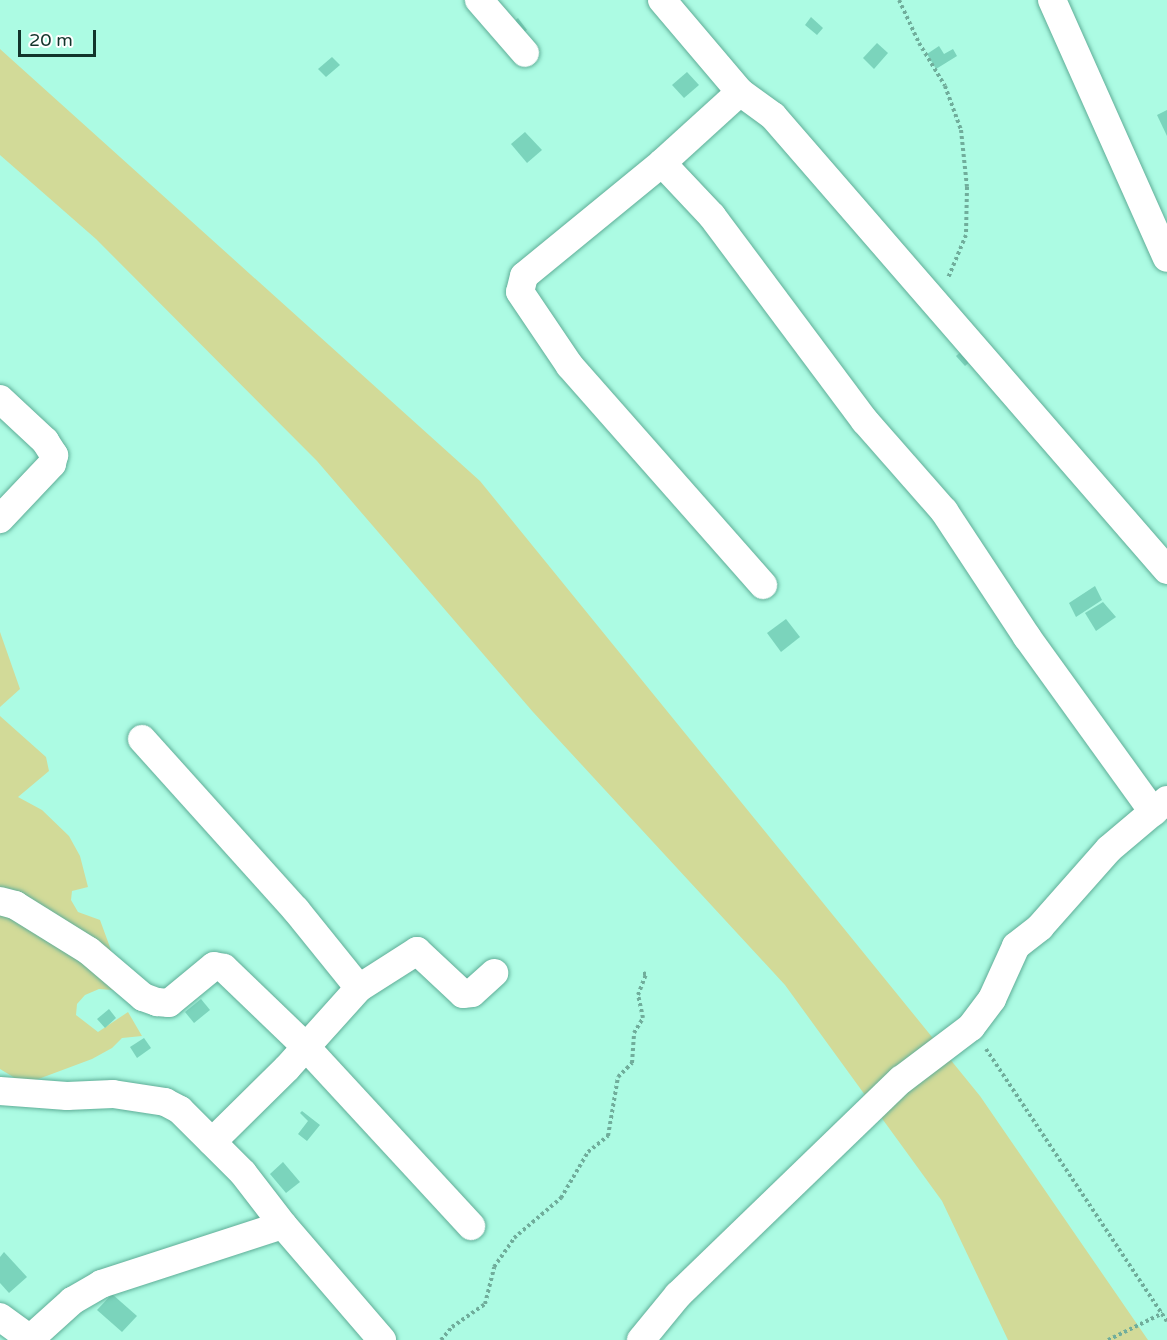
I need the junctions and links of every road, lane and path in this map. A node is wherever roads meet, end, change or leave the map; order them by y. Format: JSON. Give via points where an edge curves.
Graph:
{"nodes":[{"id":1,"x":479,"y":0,"type":"edge"},
{"id":2,"x":662,"y":0,"type":"edge"},
{"id":3,"x":899,"y":0,"type":"edge"},
{"id":4,"x":1052,"y":0,"type":"edge"},
{"id":5,"x":525,"y":53,"type":"dead end"},
{"id":6,"x":740,"y":92,"type":"junction"},
{"id":7,"x":662,"y":164,"type":"junction"},
{"id":8,"x":1167,"y":258,"type":"edge"},
{"id":9,"x":937,"y":302,"type":"junction"},
{"id":10,"x":0,"y":399,"type":"edge"},
{"id":11,"x":0,"y":519,"type":"edge"},
{"id":12,"x":1167,"y":570,"type":"edge"},
{"id":13,"x":763,"y":585,"type":"dead end"},
{"id":14,"x":142,"y":739,"type":"dead end"},
{"id":15,"x":1160,"y":806,"type":"edge"},
{"id":16,"x":0,"y":901,"type":"edge"},
{"id":17,"x":494,"y":973,"type":"dead end"},
{"id":18,"x":642,"y":973,"type":"dead end"},
{"id":19,"x":359,"y":988,"type":"junction"},
{"id":20,"x":971,"y":1027,"type":"junction"},
{"id":21,"x":305,"y":1046,"type":"junction"},
{"id":22,"x":0,"y":1091,"type":"edge"},
{"id":23,"x":212,"y":1142,"type":"junction"},
{"id":24,"x":283,"y":1225,"type":"junction"},
{"id":25,"x":471,"y":1226,"type":"dead end"},
{"id":26,"x":1163,"y":1313,"type":"junction"},
{"id":27,"x":0,"y":1317,"type":"edge"},
{"id":28,"x":1167,"y":1321,"type":"edge"},
{"id":29,"x":382,"y":1340,"type":"edge"},
{"id":30,"x":441,"y":1340,"type":"edge"},
{"id":31,"x":640,"y":1340,"type":"edge"},
{"id":32,"x":1108,"y":1340,"type":"edge"}],
"edges":[{"from":1,"to":5,"type":"street"},
{"from":2,"to":6,"type":"street"},
{"from":3,"to":9,"type":"path","via":[[945,86],[961,130],[968,187],[966,234]]},
{"from":4,"to":8,"type":"street"},
{"from":6,"to":7,"type":"street"},
{"from":6,"to":9,"type":"street","via":[[773,116]]},
{"from":7,"to":13,"type":"street","via":[[524,276],[520,292],[570,366]]},
{"from":7,"to":15,"type":"street","via":[[712,216],[866,422],[944,511],[1027,637]]},
{"from":9,"to":12,"type":"street"},
{"from":10,"to":11,"type":"street","via":[[45,441],[54,455],[52,464]]},
{"from":14,"to":19,"type":"street","via":[[296,910]]},
{"from":15,"to":20,"type":"street","via":[[1109,849],[1040,927],[1016,946],[992,999]]},
{"from":16,"to":21,"type":"street","via":[[15,905],[89,951],[143,997],[157,1002],[169,1003],[214,966],[224,968]]},
{"from":17,"to":19,"type":"street","via":[[472,993],[463,994],[417,951]]},
{"from":18,"to":30,"type":"path","via":[[646,974],[638,995],[643,1018],[634,1033],[632,1064],[618,1077],[608,1136],[588,1152],[561,1198],[514,1238],[495,1267],[485,1304],[452,1327]]},
{"from":19,"to":21,"type":"street"},
{"from":20,"to":26,"type":"path"},
{"from":20,"to":31,"type":"street","via":[[901,1080],[686,1288]]},
{"from":21,"to":23,"type":"street"},
{"from":21,"to":25,"type":"street"},
{"from":22,"to":23,"type":"street","via":[[151,1097],[180,1110]]},
{"from":23,"to":24,"type":"street","via":[[243,1173]]},
{"from":24,"to":27,"type":"street","via":[[101,1284],[72,1301],[30,1339]]},
{"from":24,"to":29,"type":"street"},
{"from":26,"to":28,"type":"path"},
{"from":26,"to":32,"type":"path"}]}
